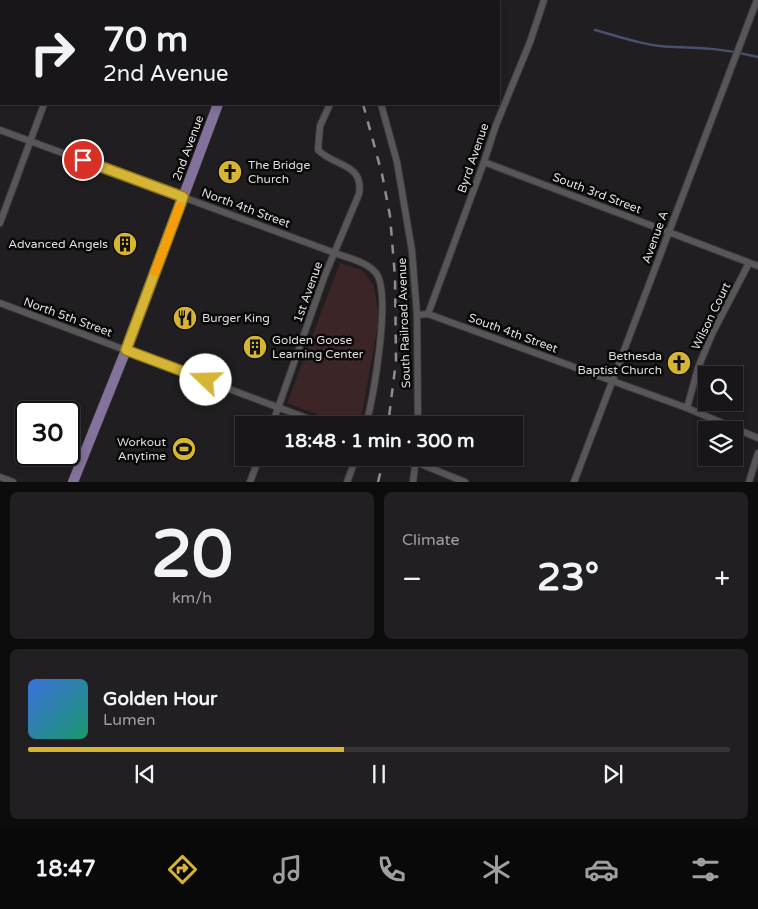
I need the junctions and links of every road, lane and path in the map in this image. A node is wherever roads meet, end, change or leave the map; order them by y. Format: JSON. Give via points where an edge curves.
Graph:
{"nodes":[{"id":1,"x":544,"y":0,"type":"edge"},
{"id":2,"x":757,"y":0,"type":"edge"},
{"id":3,"x":44,"y":105,"type":"edge"},
{"id":4,"x":218,"y":105,"type":"edge"},
{"id":5,"x":330,"y":105,"type":"edge"},
{"id":6,"x":381,"y":105,"type":"edge"},
{"id":7,"x":0,"y":130,"type":"edge"},
{"id":8,"x":30,"y":141,"type":"junction"},
{"id":9,"x":484,"y":162,"type":"junction"},
{"id":10,"x":183,"y":197,"type":"junction"},
{"id":11,"x":0,"y":223,"type":"edge"},
{"id":12,"x":669,"y":232,"type":"junction"},
{"id":13,"x":335,"y":253,"type":"junction"},
{"id":14,"x":748,"y":263,"type":"junction"},
{"id":15,"x":758,"y":266,"type":"edge"},
{"id":16,"x":0,"y":303,"type":"edge"},
{"id":17,"x":428,"y":314,"type":"junction"},
{"id":18,"x":417,"y":315,"type":"junction"},
{"id":19,"x":126,"y":350,"type":"junction"},
{"id":20,"x":613,"y":382,"type":"junction"},
{"id":21,"x":278,"y":407,"type":"junction"},
{"id":22,"x":687,"y":408,"type":"junction"},
{"id":23,"x":275,"y":416,"type":"edge"},
{"id":24,"x":302,"y":416,"type":"edge"},
{"id":25,"x":367,"y":416,"type":"edge"},
{"id":26,"x":418,"y":416,"type":"edge"},
{"id":27,"x":758,"y":438,"type":"edge"},
{"id":28,"x":758,"y":453,"type":"edge"},
{"id":29,"x":256,"y":466,"type":"edge"},
{"id":30,"x":353,"y":466,"type":"edge"},
{"id":31,"x":415,"y":466,"type":"edge"},
{"id":32,"x":429,"y":466,"type":"edge"},
{"id":33,"x":0,"y":477,"type":"edge"},
{"id":34,"x":13,"y":482,"type":"edge"},
{"id":35,"x":73,"y":482,"type":"edge"},
{"id":36,"x":250,"y":482,"type":"edge"},
{"id":37,"x":347,"y":482,"type":"edge"},
{"id":38,"x":413,"y":482,"type":"edge"},
{"id":39,"x":465,"y":482,"type":"edge"},
{"id":40,"x":574,"y":482,"type":"edge"},
{"id":41,"x":749,"y":482,"type":"edge"}],
"edges":[{"from":1,"to":9,"type":"street","name":"Byrd Avenue"},
{"from":2,"to":12,"type":"street","name":"Avenue A"},
{"from":3,"to":8,"type":"street"},
{"from":4,"to":10,"type":"main road","name":"2nd Avenue"},
{"from":5,"to":13,"type":"street","name":"1st Avenue","via":[[320,126],[318,150],[351,168],[360,185]]},
{"from":6,"to":18,"type":"street","name":"South Railroad Avenue","via":[[404,198]]},
{"from":7,"to":8,"type":"street","name":"North 4th Street"},
{"from":8,"to":10,"type":"street","name":"North 4th Street"},
{"from":8,"to":11,"type":"street"},
{"from":9,"to":12,"type":"street","name":"South 3rd Street"},
{"from":9,"to":17,"type":"street","name":"Byrd Avenue"},
{"from":10,"to":13,"type":"street","name":"North 4th Street"},
{"from":10,"to":19,"type":"main road","name":"2nd Avenue"},
{"from":12,"to":14,"type":"street","name":"South 3rd Street"},
{"from":12,"to":20,"type":"street","name":"Avenue A"},
{"from":13,"to":21,"type":"street","name":"1st Avenue"},
{"from":13,"to":25,"type":"street","name":"North 4th Street","via":[[370,268],[380,283],[382,327]]},
{"from":14,"to":15,"type":"street","name":"South 3rd Street"},
{"from":14,"to":22,"type":"street","name":"Wilson Court","via":[[712,334]]},
{"from":16,"to":19,"type":"street","name":"North 5th Street"},
{"from":17,"to":18,"type":"street"},
{"from":17,"to":20,"type":"street","name":"South 4th Street"},
{"from":18,"to":26,"type":"street","name":"South Railroad Avenue"},
{"from":19,"to":21,"type":"street","name":"North 5th Street"},
{"from":19,"to":35,"type":"main road","name":"2nd Avenue"},
{"from":20,"to":22,"type":"street","name":"South 4th Street"},
{"from":20,"to":40,"type":"street","name":"Avenue A"},
{"from":21,"to":23,"type":"street","name":"1st Avenue"},
{"from":21,"to":24,"type":"street","name":"North 5th Street"},
{"from":22,"to":27,"type":"street","name":"South 4th Street"},
{"from":28,"to":41,"type":"street"},
{"from":29,"to":36,"type":"street"},
{"from":30,"to":37,"type":"street"},
{"from":31,"to":38,"type":"street"},
{"from":32,"to":39,"type":"street"},
{"from":33,"to":34,"type":"street"}]}
